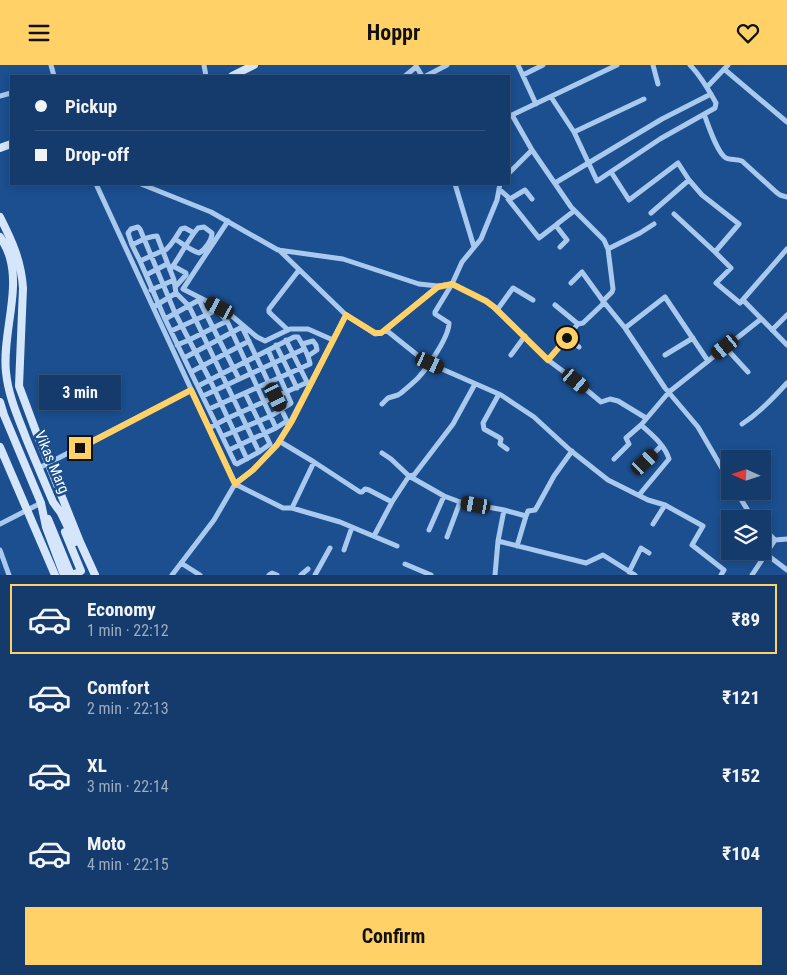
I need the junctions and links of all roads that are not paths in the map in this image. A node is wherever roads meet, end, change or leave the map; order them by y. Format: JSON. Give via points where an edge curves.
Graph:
{"nodes":[{"id":1,"x":254,"y":65,"type":"edge"},
{"id":2,"x":448,"y":65,"type":"edge"},
{"id":3,"x":518,"y":65,"type":"edge"},
{"id":4,"x":542,"y":65,"type":"edge"},
{"id":5,"x":616,"y":65,"type":"edge"},
{"id":6,"x":653,"y":65,"type":"edge"},
{"id":7,"x":690,"y":65,"type":"edge"},
{"id":8,"x":416,"y":66,"type":"edge"},
{"id":9,"x":726,"y":67,"type":"edge"},
{"id":10,"x":234,"y":75,"type":"edge"},
{"id":11,"x":406,"y":75,"type":"edge"},
{"id":12,"x":428,"y":75,"type":"edge"},
{"id":13,"x":523,"y":75,"type":"junction"},
{"id":14,"x":658,"y":84,"type":"dead end"},
{"id":15,"x":707,"y":87,"type":"junction"},
{"id":16,"x":711,"y":94,"type":"junction"},
{"id":17,"x":551,"y":97,"type":"junction"},
{"id":18,"x":644,"y":99,"type":"dead end"},
{"id":19,"x":536,"y":104,"type":"junction"},
{"id":20,"x":704,"y":114,"type":"junction"},
{"id":21,"x":787,"y":122,"type":"edge"},
{"id":22,"x":574,"y":131,"type":"junction"},
{"id":23,"x":532,"y":150,"type":"junction"},
{"id":24,"x":588,"y":163,"type":"junction"},
{"id":25,"x":510,"y":172,"type":"edge"},
{"id":26,"x":611,"y":172,"type":"junction"},
{"id":27,"x":689,"y":180,"type":"junction"},
{"id":28,"x":555,"y":183,"type":"junction"},
{"id":29,"x":96,"y":185,"type":"edge"},
{"id":30,"x":144,"y":185,"type":"edge"},
{"id":31,"x":455,"y":185,"type":"edge"},
{"id":32,"x":500,"y":186,"type":"edge"},
{"id":33,"x":787,"y":197,"type":"edge"},
{"id":34,"x":508,"y":199,"type":"junction"},
{"id":35,"x":532,"y":199,"type":"dead end"},
{"id":36,"x":574,"y":211,"type":"junction"},
{"id":37,"x":651,"y":213,"type":"dead end"},
{"id":38,"x":674,"y":214,"type":"dead end"},
{"id":39,"x":0,"y":217,"type":"edge"},
{"id":40,"x":228,"y":221,"type":"junction"},
{"id":41,"x":654,"y":224,"type":"dead end"},
{"id":42,"x":556,"y":225,"type":"junction"},
{"id":43,"x":194,"y":233,"type":"junction"},
{"id":44,"x":0,"y":237,"type":"edge"},
{"id":45,"x":144,"y":239,"type":"junction"},
{"id":46,"x":175,"y":239,"type":"junction"},
{"id":47,"x":132,"y":245,"type":"junction"},
{"id":48,"x":185,"y":246,"type":"junction"},
{"id":49,"x":474,"y":247,"type":"junction"},
{"id":50,"x":560,"y":247,"type":"dead end"},
{"id":51,"x":608,"y":249,"type":"junction"},
{"id":52,"x":278,"y":250,"type":"junction"},
{"id":53,"x":162,"y":251,"type":"junction"},
{"id":54,"x":715,"y":252,"type":"junction"},
{"id":55,"x":786,"y":253,"type":"edge"},
{"id":56,"x":151,"y":255,"type":"junction"},
{"id":57,"x":140,"y":261,"type":"junction"},
{"id":58,"x":170,"y":267,"type":"junction"},
{"id":59,"x":158,"y":270,"type":"junction"},
{"id":60,"x":299,"y":270,"type":"junction"},
{"id":61,"x":146,"y":275,"type":"junction"},
{"id":62,"x":174,"y":280,"type":"junction"},
{"id":63,"x":571,"y":283,"type":"dead end"},
{"id":64,"x":164,"y":284,"type":"junction"},
{"id":65,"x":452,"y":284,"type":"junction"},
{"id":66,"x":176,"y":286,"type":"junction"},
{"id":67,"x":438,"y":287,"type":"junction"},
{"id":68,"x":151,"y":290,"type":"junction"},
{"id":69,"x":176,"y":293,"type":"junction"},
{"id":70,"x":169,"y":298,"type":"junction"},
{"id":71,"x":533,"y":300,"type":"dead end"},
{"id":72,"x":743,"y":300,"type":"junction"},
{"id":73,"x":604,"y":301,"type":"junction"},
{"id":74,"x":555,"y":305,"type":"dead end"},
{"id":75,"x":156,"y":306,"type":"junction"},
{"id":76,"x":189,"y":306,"type":"junction"},
{"id":77,"x":497,"y":310,"type":"junction"},
{"id":78,"x":175,"y":313,"type":"junction"},
{"id":79,"x":206,"y":315,"type":"junction"},
{"id":80,"x":346,"y":315,"type":"junction"},
{"id":81,"x":787,"y":315,"type":"edge"},
{"id":82,"x":165,"y":319,"type":"junction"},
{"id":83,"x":761,"y":319,"type":"junction"},
{"id":84,"x":196,"y":320,"type":"junction"},
{"id":85,"x":227,"y":321,"type":"junction"},
{"id":86,"x":578,"y":324,"type":"junction"},
{"id":87,"x":182,"y":326,"type":"junction"},
{"id":88,"x":213,"y":328,"type":"junction"},
{"id":89,"x":625,"y":328,"type":"junction"},
{"id":90,"x":288,"y":330,"type":"junction"},
{"id":91,"x":386,"y":330,"type":"junction"},
{"id":92,"x":772,"y":330,"type":"junction"},
{"id":93,"x":171,"y":331,"type":"junction"},
{"id":94,"x":202,"y":333,"type":"junction"},
{"id":95,"x":232,"y":333,"type":"junction"},
{"id":96,"x":525,"y":336,"type":"junction"},
{"id":97,"x":568,"y":337,"type":"junction"},
{"id":98,"x":693,"y":338,"type":"junction"},
{"id":99,"x":219,"y":339,"type":"junction"},
{"id":100,"x":189,"y":340,"type":"junction"},
{"id":101,"x":286,"y":340,"type":"junction"},
{"id":102,"x":332,"y":340,"type":"junction"},
{"id":103,"x":249,"y":341,"type":"junction"},
{"id":104,"x":177,"y":345,"type":"junction"},
{"id":105,"x":208,"y":345,"type":"junction"},
{"id":106,"x":276,"y":345,"type":"junction"},
{"id":107,"x":787,"y":345,"type":"edge"},
{"id":108,"x":238,"y":347,"type":"junction"},
{"id":109,"x":303,"y":347,"type":"junction"},
{"id":110,"x":579,"y":347,"type":"dead end"},
{"id":111,"x":725,"y":347,"type":"junction"},
{"id":112,"x":268,"y":350,"type":"junction"},
{"id":113,"x":196,"y":352,"type":"junction"},
{"id":114,"x":226,"y":353,"type":"junction"},
{"id":115,"x":294,"y":354,"type":"junction"},
{"id":116,"x":511,"y":355,"type":"dead end"},
{"id":117,"x":665,"y":355,"type":"dead end"},
{"id":118,"x":256,"y":356,"type":"junction"},
{"id":119,"x":308,"y":356,"type":"junction"},
{"id":120,"x":184,"y":358,"type":"junction"},
{"id":121,"x":215,"y":359,"type":"junction"},
{"id":122,"x":283,"y":359,"type":"junction"},
{"id":123,"x":548,"y":360,"type":"junction"},
{"id":124,"x":245,"y":361,"type":"junction"},
{"id":125,"x":708,"y":361,"type":"junction"},
{"id":126,"x":274,"y":363,"type":"junction"},
{"id":127,"x":430,"y":363,"type":"junction"},
{"id":128,"x":203,"y":366,"type":"junction"},
{"id":129,"x":234,"y":367,"type":"junction"},
{"id":130,"x":262,"y":369,"type":"junction"},
{"id":131,"x":301,"y":369,"type":"junction"},
{"id":132,"x":191,"y":372,"type":"junction"},
{"id":133,"x":748,"y":372,"type":"dead end"},
{"id":134,"x":222,"y":373,"type":"junction"},
{"id":135,"x":290,"y":373,"type":"junction"},
{"id":136,"x":251,"y":374,"type":"junction"},
{"id":137,"x":280,"y":378,"type":"junction"},
{"id":138,"x":210,"y":379,"type":"junction"},
{"id":139,"x":240,"y":379,"type":"junction"},
{"id":140,"x":269,"y":383,"type":"junction"},
{"id":141,"x":787,"y":383,"type":"edge"},
{"id":142,"x":475,"y":384,"type":"junction"},
{"id":143,"x":227,"y":385,"type":"junction"},
{"id":144,"x":198,"y":386,"type":"junction"},
{"id":145,"x":258,"y":388,"type":"junction"},
{"id":146,"x":297,"y":388,"type":"junction"},
{"id":147,"x":191,"y":390,"type":"junction"},
{"id":148,"x":215,"y":390,"type":"junction"},
{"id":149,"x":286,"y":392,"type":"junction"},
{"id":150,"x":245,"y":393,"type":"junction"},
{"id":151,"x":669,"y":393,"type":"junction"},
{"id":152,"x":499,"y":394,"type":"junction"},
{"id":153,"x":203,"y":396,"type":"junction"},
{"id":154,"x":276,"y":397,"type":"junction"},
{"id":155,"x":234,"y":398,"type":"junction"},
{"id":156,"x":0,"y":402,"type":"edge"},
{"id":157,"x":264,"y":402,"type":"junction"},
{"id":158,"x":221,"y":404,"type":"junction"},
{"id":159,"x":382,"y":404,"type":"dead end"},
{"id":160,"x":252,"y":407,"type":"junction"},
{"id":161,"x":210,"y":409,"type":"junction"},
{"id":162,"x":282,"y":409,"type":"junction"},
{"id":163,"x":241,"y":412,"type":"junction"},
{"id":164,"x":270,"y":416,"type":"junction"},
{"id":165,"x":228,"y":418,"type":"junction"},
{"id":166,"x":646,"y":418,"type":"junction"},
{"id":167,"x":258,"y":421,"type":"junction"},
{"id":168,"x":217,"y":424,"type":"junction"},
{"id":169,"x":742,"y":424,"type":"dead end"},
{"id":170,"x":247,"y":425,"type":"junction"},
{"id":171,"x":641,"y":425,"type":"junction"},
{"id":172,"x":209,"y":428,"type":"junction"},
{"id":173,"x":276,"y":428,"type":"junction"},
{"id":174,"x":234,"y":431,"type":"junction"},
{"id":175,"x":264,"y":433,"type":"junction"},
{"id":176,"x":223,"y":436,"type":"junction"},
{"id":177,"x":254,"y":439,"type":"junction"},
{"id":178,"x":279,"y":441,"type":"junction"},
{"id":179,"x":240,"y":445,"type":"junction"},
{"id":180,"x":661,"y":446,"type":"junction"},
{"id":181,"x":0,"y":447,"type":"edge"},
{"id":182,"x":507,"y":449,"type":"dead end"},
{"id":183,"x":229,"y":450,"type":"junction"},
{"id":184,"x":572,"y":451,"type":"junction"},
{"id":185,"x":259,"y":452,"type":"junction"},
{"id":186,"x":382,"y":453,"type":"dead end"},
{"id":187,"x":247,"y":459,"type":"junction"},
{"id":188,"x":614,"y":459,"type":"dead end"},
{"id":189,"x":314,"y":462,"type":"junction"},
{"id":190,"x":645,"y":462,"type":"dead end"},
{"id":191,"x":49,"y":464,"type":"junction"},
{"id":192,"x":721,"y":467,"type":"edge"},
{"id":193,"x":39,"y":468,"type":"junction"},
{"id":194,"x":409,"y":477,"type":"junction"},
{"id":195,"x":235,"y":484,"type":"junction"},
{"id":196,"x":640,"y":495,"type":"junction"},
{"id":197,"x":444,"y":496,"type":"junction"},
{"id":198,"x":53,"y":502,"type":"junction"},
{"id":199,"x":460,"y":502,"type":"junction"},
{"id":200,"x":41,"y":503,"type":"junction"},
{"id":201,"x":392,"y":503,"type":"junction"},
{"id":202,"x":664,"y":505,"type":"junction"},
{"id":203,"x":292,"y":508,"type":"junction"},
{"id":204,"x":26,"y":510,"type":"junction"},
{"id":205,"x":504,"y":510,"type":"junction"},
{"id":206,"x":526,"y":516,"type":"junction"},
{"id":207,"x":0,"y":524,"type":"edge"},
{"id":208,"x":653,"y":524,"type":"dead end"},
{"id":209,"x":352,"y":527,"type":"junction"},
{"id":210,"x":429,"y":530,"type":"dead end"},
{"id":211,"x":374,"y":536,"type":"junction"},
{"id":212,"x":771,"y":536,"type":"edge"},
{"id":213,"x":447,"y":537,"type":"dead end"},
{"id":214,"x":775,"y":540,"type":"junction"},
{"id":215,"x":787,"y":540,"type":"edge"},
{"id":216,"x":498,"y":541,"type":"junction"},
{"id":217,"x":397,"y":545,"type":"dead end"},
{"id":218,"x":517,"y":546,"type":"junction"},
{"id":219,"x":771,"y":546,"type":"edge"},
{"id":220,"x":330,"y":548,"type":"dead end"},
{"id":221,"x":344,"y":549,"type":"dead end"},
{"id":222,"x":0,"y":550,"type":"edge"},
{"id":223,"x":650,"y":553,"type":"dead end"},
{"id":224,"x":771,"y":558,"type":"edge"},
{"id":225,"x":762,"y":560,"type":"edge"},
{"id":226,"x":181,"y":563,"type":"junction"},
{"id":227,"x":405,"y":564,"type":"dead end"},
{"id":228,"x":308,"y":569,"type":"dead end"},
{"id":229,"x":787,"y":570,"type":"edge"},
{"id":230,"x":632,"y":573,"type":"edge"},
{"id":231,"x":9,"y":575,"type":"edge"},
{"id":232,"x":55,"y":575,"type":"edge"},
{"id":233,"x":64,"y":575,"type":"edge"},
{"id":234,"x":90,"y":575,"type":"edge"},
{"id":235,"x":95,"y":575,"type":"edge"},
{"id":236,"x":172,"y":575,"type":"edge"},
{"id":237,"x":200,"y":575,"type":"edge"},
{"id":238,"x":269,"y":575,"type":"edge"},
{"id":239,"x":277,"y":575,"type":"edge"},
{"id":240,"x":301,"y":575,"type":"edge"},
{"id":241,"x":315,"y":575,"type":"edge"},
{"id":242,"x":431,"y":575,"type":"edge"},
{"id":243,"x":495,"y":575,"type":"edge"},
{"id":244,"x":721,"y":575,"type":"edge"},
{"id":245,"x":752,"y":575,"type":"edge"}],
"edges":[{"from":1,"to":10,"type":"main road"},
{"from":2,"to":12,"type":"street"},
{"from":3,"to":13,"type":"street"},
{"from":4,"to":13,"type":"street"},
{"from":5,"to":17,"type":"street"},
{"from":6,"to":14,"type":"street"},
{"from":7,"to":15,"type":"street"},
{"from":8,"to":11,"type":"street"},
{"from":9,"to":15,"type":"street"},
{"from":9,"to":21,"type":"street"},
{"from":13,"to":19,"type":"street"},
{"from":15,"to":16,"type":"street"},
{"from":16,"to":20,"type":"street","via":[[716,106]]},
{"from":16,"to":24,"type":"street"},
{"from":17,"to":19,"type":"street"},
{"from":17,"to":22,"type":"street"},
{"from":18,"to":22,"type":"street"},
{"from":19,"to":23,"type":"street","via":[[512,115]]},
{"from":20,"to":26,"type":"street"},
{"from":20,"to":33,"type":"street","via":[[724,157],[742,161],[776,192]]},
{"from":22,"to":24,"type":"street"},
{"from":23,"to":25,"type":"street"},
{"from":23,"to":28,"type":"street"},
{"from":24,"to":26,"type":"street","via":[[597,181]]},
{"from":24,"to":28,"type":"street"},
{"from":26,"to":27,"type":"street","via":[[629,200],[678,163]]},
{"from":27,"to":37,"type":"street"},
{"from":27,"to":54,"type":"street","via":[[702,195],[739,224]]},
{"from":28,"to":36,"type":"street"},
{"from":29,"to":75,"type":"street"},
{"from":30,"to":40,"type":"street","via":[[211,211]]},
{"from":31,"to":49,"type":"street"},
{"from":32,"to":34,"type":"street"},
{"from":32,"to":49,"type":"street","via":[[484,234]]},
{"from":34,"to":35,"type":"street","via":[[525,190]]},
{"from":34,"to":42,"type":"street","via":[[538,238]]},
{"from":36,"to":42,"type":"street"},
{"from":36,"to":51,"type":"street","via":[[604,240]]},
{"from":38,"to":54,"type":"street"},
{"from":39,"to":191,"type":"main road","via":[[14,245],[22,273],[19,386]]},
{"from":40,"to":52,"type":"street"},
{"from":40,"to":90,"type":"street","via":[[183,289],[226,311],[265,341]]},
{"from":41,"to":51,"type":"street"},
{"from":42,"to":50,"type":"street","via":[[560,236],[567,241]]},
{"from":43,"to":46,"type":"street","via":[[181,229]]},
{"from":43,"to":48,"type":"street"},
{"from":43,"to":48,"type":"street","via":[[198,227],[204,227],[212,237],[199,253]]},
{"from":44,"to":193,"type":"main road","name":"Vikas Marg","via":[[10,256],[12,269],[6,372],[15,411]]},
{"from":45,"to":47,"type":"street"},
{"from":45,"to":47,"type":"street","via":[[138,227],[131,229],[128,235]]},
{"from":45,"to":53,"type":"street","via":[[156,236]]},
{"from":45,"to":56,"type":"street"},
{"from":46,"to":48,"type":"street"},
{"from":46,"to":53,"type":"street"},
{"from":47,"to":57,"type":"street"},
{"from":48,"to":58,"type":"street"},
{"from":49,"to":65,"type":"street"},
{"from":51,"to":73,"type":"street","via":[[613,289]]},
{"from":52,"to":60,"type":"street"},
{"from":52,"to":67,"type":"street","via":[[343,259],[401,279]]},
{"from":53,"to":56,"type":"street"},
{"from":53,"to":58,"type":"street"},
{"from":54,"to":72,"type":"street","via":[[731,268],[716,283],[740,303]]},
{"from":55,"to":72,"type":"street"},
{"from":56,"to":57,"type":"street"},
{"from":56,"to":59,"type":"street"},
{"from":57,"to":61,"type":"street"},
{"from":58,"to":59,"type":"street"},
{"from":58,"to":62,"type":"street"},
{"from":58,"to":66,"type":"street","via":[[186,273]]},
{"from":59,"to":61,"type":"street"},
{"from":59,"to":64,"type":"street"},
{"from":60,"to":80,"type":"street"},
{"from":60,"to":90,"type":"street","via":[[269,309]]},
{"from":61,"to":68,"type":"street"},
{"from":62,"to":64,"type":"street"},
{"from":62,"to":66,"type":"street"},
{"from":63,"to":73,"type":"street","via":[[582,272]]},
{"from":64,"to":68,"type":"street"},
{"from":64,"to":70,"type":"street"},
{"from":65,"to":67,"type":"street"},
{"from":65,"to":77,"type":"street"},
{"from":65,"to":127,"type":"street","via":[[435,312],[448,322],[448,333]]},
{"from":66,"to":69,"type":"street"},
{"from":67,"to":91,"type":"street"},
{"from":68,"to":75,"type":"street"},
{"from":69,"to":70,"type":"street"},
{"from":69,"to":76,"type":"street"},
{"from":70,"to":75,"type":"street"},
{"from":70,"to":78,"type":"street"},
{"from":71,"to":77,"type":"street","via":[[513,288]]},
{"from":72,"to":83,"type":"street"},
{"from":73,"to":86,"type":"street","via":[[583,323]]},
{"from":73,"to":89,"type":"street"},
{"from":74,"to":86,"type":"street"},
{"from":75,"to":82,"type":"street"},
{"from":75,"to":147,"type":"street"},
{"from":76,"to":78,"type":"street"},
{"from":76,"to":79,"type":"street","via":[[199,300]]},
{"from":76,"to":84,"type":"street"},
{"from":77,"to":96,"type":"street"},
{"from":78,"to":82,"type":"street"},
{"from":78,"to":87,"type":"street"},
{"from":79,"to":84,"type":"street"},
{"from":79,"to":85,"type":"street","via":[[217,310]]},
{"from":79,"to":88,"type":"street"},
{"from":80,"to":91,"type":"street","via":[[375,333]]},
{"from":80,"to":102,"type":"street"},
{"from":81,"to":92,"type":"street"},
{"from":82,"to":93,"type":"street"},
{"from":83,"to":92,"type":"street"},
{"from":83,"to":111,"type":"street"},
{"from":84,"to":87,"type":"street"},
{"from":84,"to":94,"type":"street"},
{"from":85,"to":88,"type":"street"},
{"from":85,"to":95,"type":"street"},
{"from":86,"to":97,"type":"street"},
{"from":87,"to":93,"type":"street"},
{"from":87,"to":100,"type":"street"},
{"from":88,"to":94,"type":"street"},
{"from":88,"to":99,"type":"street"},
{"from":89,"to":98,"type":"street","via":[[665,297]]},
{"from":89,"to":151,"type":"street"},
{"from":90,"to":102,"type":"street","via":[[308,329]]},
{"from":91,"to":127,"type":"street"},
{"from":92,"to":107,"type":"street"},
{"from":93,"to":104,"type":"street"},
{"from":94,"to":100,"type":"street"},
{"from":94,"to":105,"type":"street"},
{"from":95,"to":99,"type":"street"},
{"from":95,"to":103,"type":"street","via":[[242,327]]},
{"from":95,"to":108,"type":"street"},
{"from":96,"to":116,"type":"street"},
{"from":96,"to":123,"type":"street"},
{"from":97,"to":110,"type":"street"},
{"from":97,"to":123,"type":"street"},
{"from":98,"to":117,"type":"street"},
{"from":98,"to":125,"type":"street"},
{"from":99,"to":105,"type":"street"},
{"from":99,"to":114,"type":"street"},
{"from":100,"to":104,"type":"street"},
{"from":100,"to":113,"type":"street"},
{"from":101,"to":106,"type":"street"},
{"from":101,"to":109,"type":"street","via":[[298,337]]},
{"from":101,"to":115,"type":"street"},
{"from":102,"to":178,"type":"street"},
{"from":103,"to":108,"type":"street"},
{"from":103,"to":118,"type":"street"},
{"from":104,"to":120,"type":"street"},
{"from":105,"to":113,"type":"street"},
{"from":105,"to":121,"type":"street"},
{"from":106,"to":112,"type":"street"},
{"from":106,"to":122,"type":"street"},
{"from":108,"to":114,"type":"street"},
{"from":108,"to":124,"type":"street"},
{"from":109,"to":115,"type":"street"},
{"from":109,"to":119,"type":"street"},
{"from":109,"to":119,"type":"street","via":[[313,341],[316,345],[317,350]]},
{"from":111,"to":125,"type":"street"},
{"from":111,"to":133,"type":"street"},
{"from":112,"to":118,"type":"street"},
{"from":112,"to":126,"type":"street"},
{"from":113,"to":120,"type":"street"},
{"from":113,"to":128,"type":"street"},
{"from":114,"to":121,"type":"street"},
{"from":114,"to":129,"type":"street"},
{"from":115,"to":122,"type":"street"},
{"from":115,"to":131,"type":"street"},
{"from":118,"to":124,"type":"street"},
{"from":118,"to":130,"type":"street"},
{"from":119,"to":131,"type":"street","via":[[310,365]]},
{"from":120,"to":132,"type":"street"},
{"from":121,"to":128,"type":"street"},
{"from":121,"to":134,"type":"street"},
{"from":122,"to":126,"type":"street"},
{"from":122,"to":135,"type":"street"},
{"from":123,"to":166,"type":"street","via":[[601,403],[610,399],[618,401]]},
{"from":124,"to":129,"type":"street"},
{"from":124,"to":136,"type":"street"},
{"from":125,"to":151,"type":"street"},
{"from":126,"to":130,"type":"street"},
{"from":126,"to":137,"type":"street"},
{"from":127,"to":142,"type":"street"},
{"from":127,"to":159,"type":"street","via":[[401,393]]},
{"from":128,"to":132,"type":"street"},
{"from":128,"to":138,"type":"street"},
{"from":129,"to":134,"type":"street"},
{"from":129,"to":139,"type":"street"},
{"from":130,"to":136,"type":"street"},
{"from":130,"to":140,"type":"street"},
{"from":131,"to":135,"type":"street"},
{"from":131,"to":146,"type":"street","via":[[306,383]]},
{"from":132,"to":144,"type":"street"},
{"from":134,"to":138,"type":"street"},
{"from":134,"to":143,"type":"street"},
{"from":135,"to":137,"type":"street"},
{"from":135,"to":146,"type":"street"},
{"from":136,"to":139,"type":"street"},
{"from":136,"to":145,"type":"street"},
{"from":137,"to":140,"type":"street"},
{"from":137,"to":149,"type":"street"},
{"from":138,"to":144,"type":"street"},
{"from":138,"to":148,"type":"street"},
{"from":139,"to":143,"type":"street"},
{"from":140,"to":145,"type":"street"},
{"from":140,"to":154,"type":"street"},
{"from":141,"to":169,"type":"street"},
{"from":142,"to":152,"type":"street"},
{"from":142,"to":194,"type":"street","via":[[453,424],[414,475]]},
{"from":143,"to":148,"type":"street"},
{"from":143,"to":155,"type":"street"},
{"from":144,"to":153,"type":"street"},
{"from":145,"to":150,"type":"street"},
{"from":145,"to":157,"type":"street"},
{"from":146,"to":149,"type":"street"},
{"from":147,"to":172,"type":"street"},
{"from":147,"to":191,"type":"street"},
{"from":148,"to":153,"type":"street"},
{"from":148,"to":158,"type":"street"},
{"from":149,"to":154,"type":"street"},
{"from":149,"to":162,"type":"street","via":[[291,403]]},
{"from":150,"to":155,"type":"street"},
{"from":150,"to":160,"type":"street"},
{"from":151,"to":166,"type":"street"},
{"from":151,"to":192,"type":"street","via":[[698,427]]},
{"from":152,"to":182,"type":"street","via":[[482,426],[500,438],[500,444]]},
{"from":152,"to":184,"type":"street","via":[[534,417]]},
{"from":153,"to":161,"type":"street"},
{"from":154,"to":157,"type":"street"},
{"from":154,"to":162,"type":"street"},
{"from":155,"to":158,"type":"street"},
{"from":155,"to":163,"type":"street"},
{"from":156,"to":200,"type":"main road","name":"Vikas Marg"},
{"from":157,"to":160,"type":"street"},
{"from":157,"to":164,"type":"street"},
{"from":158,"to":161,"type":"street"},
{"from":158,"to":165,"type":"street"},
{"from":160,"to":163,"type":"street"},
{"from":160,"to":167,"type":"street"},
{"from":161,"to":168,"type":"street"},
{"from":162,"to":164,"type":"street"},
{"from":162,"to":173,"type":"street","via":[[287,421]]},
{"from":163,"to":165,"type":"street"},
{"from":163,"to":170,"type":"street"},
{"from":164,"to":167,"type":"street"},
{"from":164,"to":173,"type":"street"},
{"from":165,"to":168,"type":"street"},
{"from":165,"to":174,"type":"street"},
{"from":166,"to":171,"type":"street"},
{"from":167,"to":170,"type":"street"},
{"from":167,"to":175,"type":"street"},
{"from":168,"to":172,"type":"street"},
{"from":168,"to":176,"type":"street"},
{"from":170,"to":174,"type":"street"},
{"from":170,"to":177,"type":"street"},
{"from":171,"to":180,"type":"street"},
{"from":171,"to":188,"type":"street","via":[[626,438],[629,444]]},
{"from":172,"to":195,"type":"street"},
{"from":173,"to":175,"type":"street"},
{"from":174,"to":176,"type":"street"},
{"from":174,"to":179,"type":"street"},
{"from":175,"to":177,"type":"street"},
{"from":175,"to":185,"type":"street","via":[[270,444]]},
{"from":176,"to":183,"type":"street"},
{"from":177,"to":179,"type":"street"},
{"from":177,"to":185,"type":"street"},
{"from":178,"to":189,"type":"street"},
{"from":178,"to":195,"type":"street","via":[[253,470]]},
{"from":179,"to":183,"type":"street"},
{"from":179,"to":187,"type":"street"},
{"from":180,"to":190,"type":"street"},
{"from":180,"to":196,"type":"street","via":[[669,459]]},
{"from":181,"to":204,"type":"main road"},
{"from":183,"to":187,"type":"street","via":[[237,464]]},
{"from":184,"to":196,"type":"street","via":[[608,480]]},
{"from":184,"to":206,"type":"street","via":[[535,510],[528,511]]},
{"from":185,"to":187,"type":"street"},
{"from":186,"to":194,"type":"street"},
{"from":189,"to":201,"type":"street","via":[[360,492],[369,490]]},
{"from":189,"to":203,"type":"street"},
{"from":191,"to":193,"type":"street"},
{"from":191,"to":235,"type":"main road"},
{"from":193,"to":198,"type":"main road","name":"Vikas Marg"},
{"from":194,"to":197,"type":"street"},
{"from":194,"to":201,"type":"street"},
{"from":195,"to":203,"type":"street","via":[[283,508]]},
{"from":195,"to":226,"type":"street","via":[[214,520]]},
{"from":196,"to":202,"type":"street"},
{"from":197,"to":199,"type":"street"},
{"from":197,"to":210,"type":"street"},
{"from":198,"to":200,"type":"main road","via":[[81,571],[72,575]]},
{"from":198,"to":234,"type":"main road","name":"Vikas Marg"},
{"from":199,"to":205,"type":"street"},
{"from":199,"to":213,"type":"street"},
{"from":200,"to":204,"type":"street"},
{"from":200,"to":233,"type":"main road","name":"Vikas Marg","via":[[46,527]]},
{"from":201,"to":211,"type":"street"},
{"from":202,"to":208,"type":"street"},
{"from":202,"to":244,"type":"street","via":[[703,526],[692,545],[724,570]]},
{"from":203,"to":209,"type":"street"},
{"from":204,"to":207,"type":"street"},
{"from":204,"to":232,"type":"main road"},
{"from":205,"to":206,"type":"street"},
{"from":205,"to":216,"type":"street"},
{"from":206,"to":218,"type":"street"},
{"from":209,"to":211,"type":"street"},
{"from":209,"to":221,"type":"street"},
{"from":211,"to":217,"type":"street"},
{"from":212,"to":214,"type":"street"},
{"from":214,"to":215,"type":"street"},
{"from":214,"to":219,"type":"street"},
{"from":216,"to":218,"type":"street"},
{"from":216,"to":243,"type":"street"},
{"from":218,"to":230,"type":"street","via":[[586,563],[603,555]]},
{"from":220,"to":241,"type":"street"},
{"from":222,"to":231,"type":"street"},
{"from":223,"to":230,"type":"street","via":[[641,548]]},
{"from":224,"to":229,"type":"street"},
{"from":225,"to":245,"type":"street"},
{"from":226,"to":236,"type":"street"},
{"from":226,"to":237,"type":"street"},
{"from":227,"to":242,"type":"street"},
{"from":228,"to":240,"type":"street"},
{"from":238,"to":239,"type":"street"}]}
